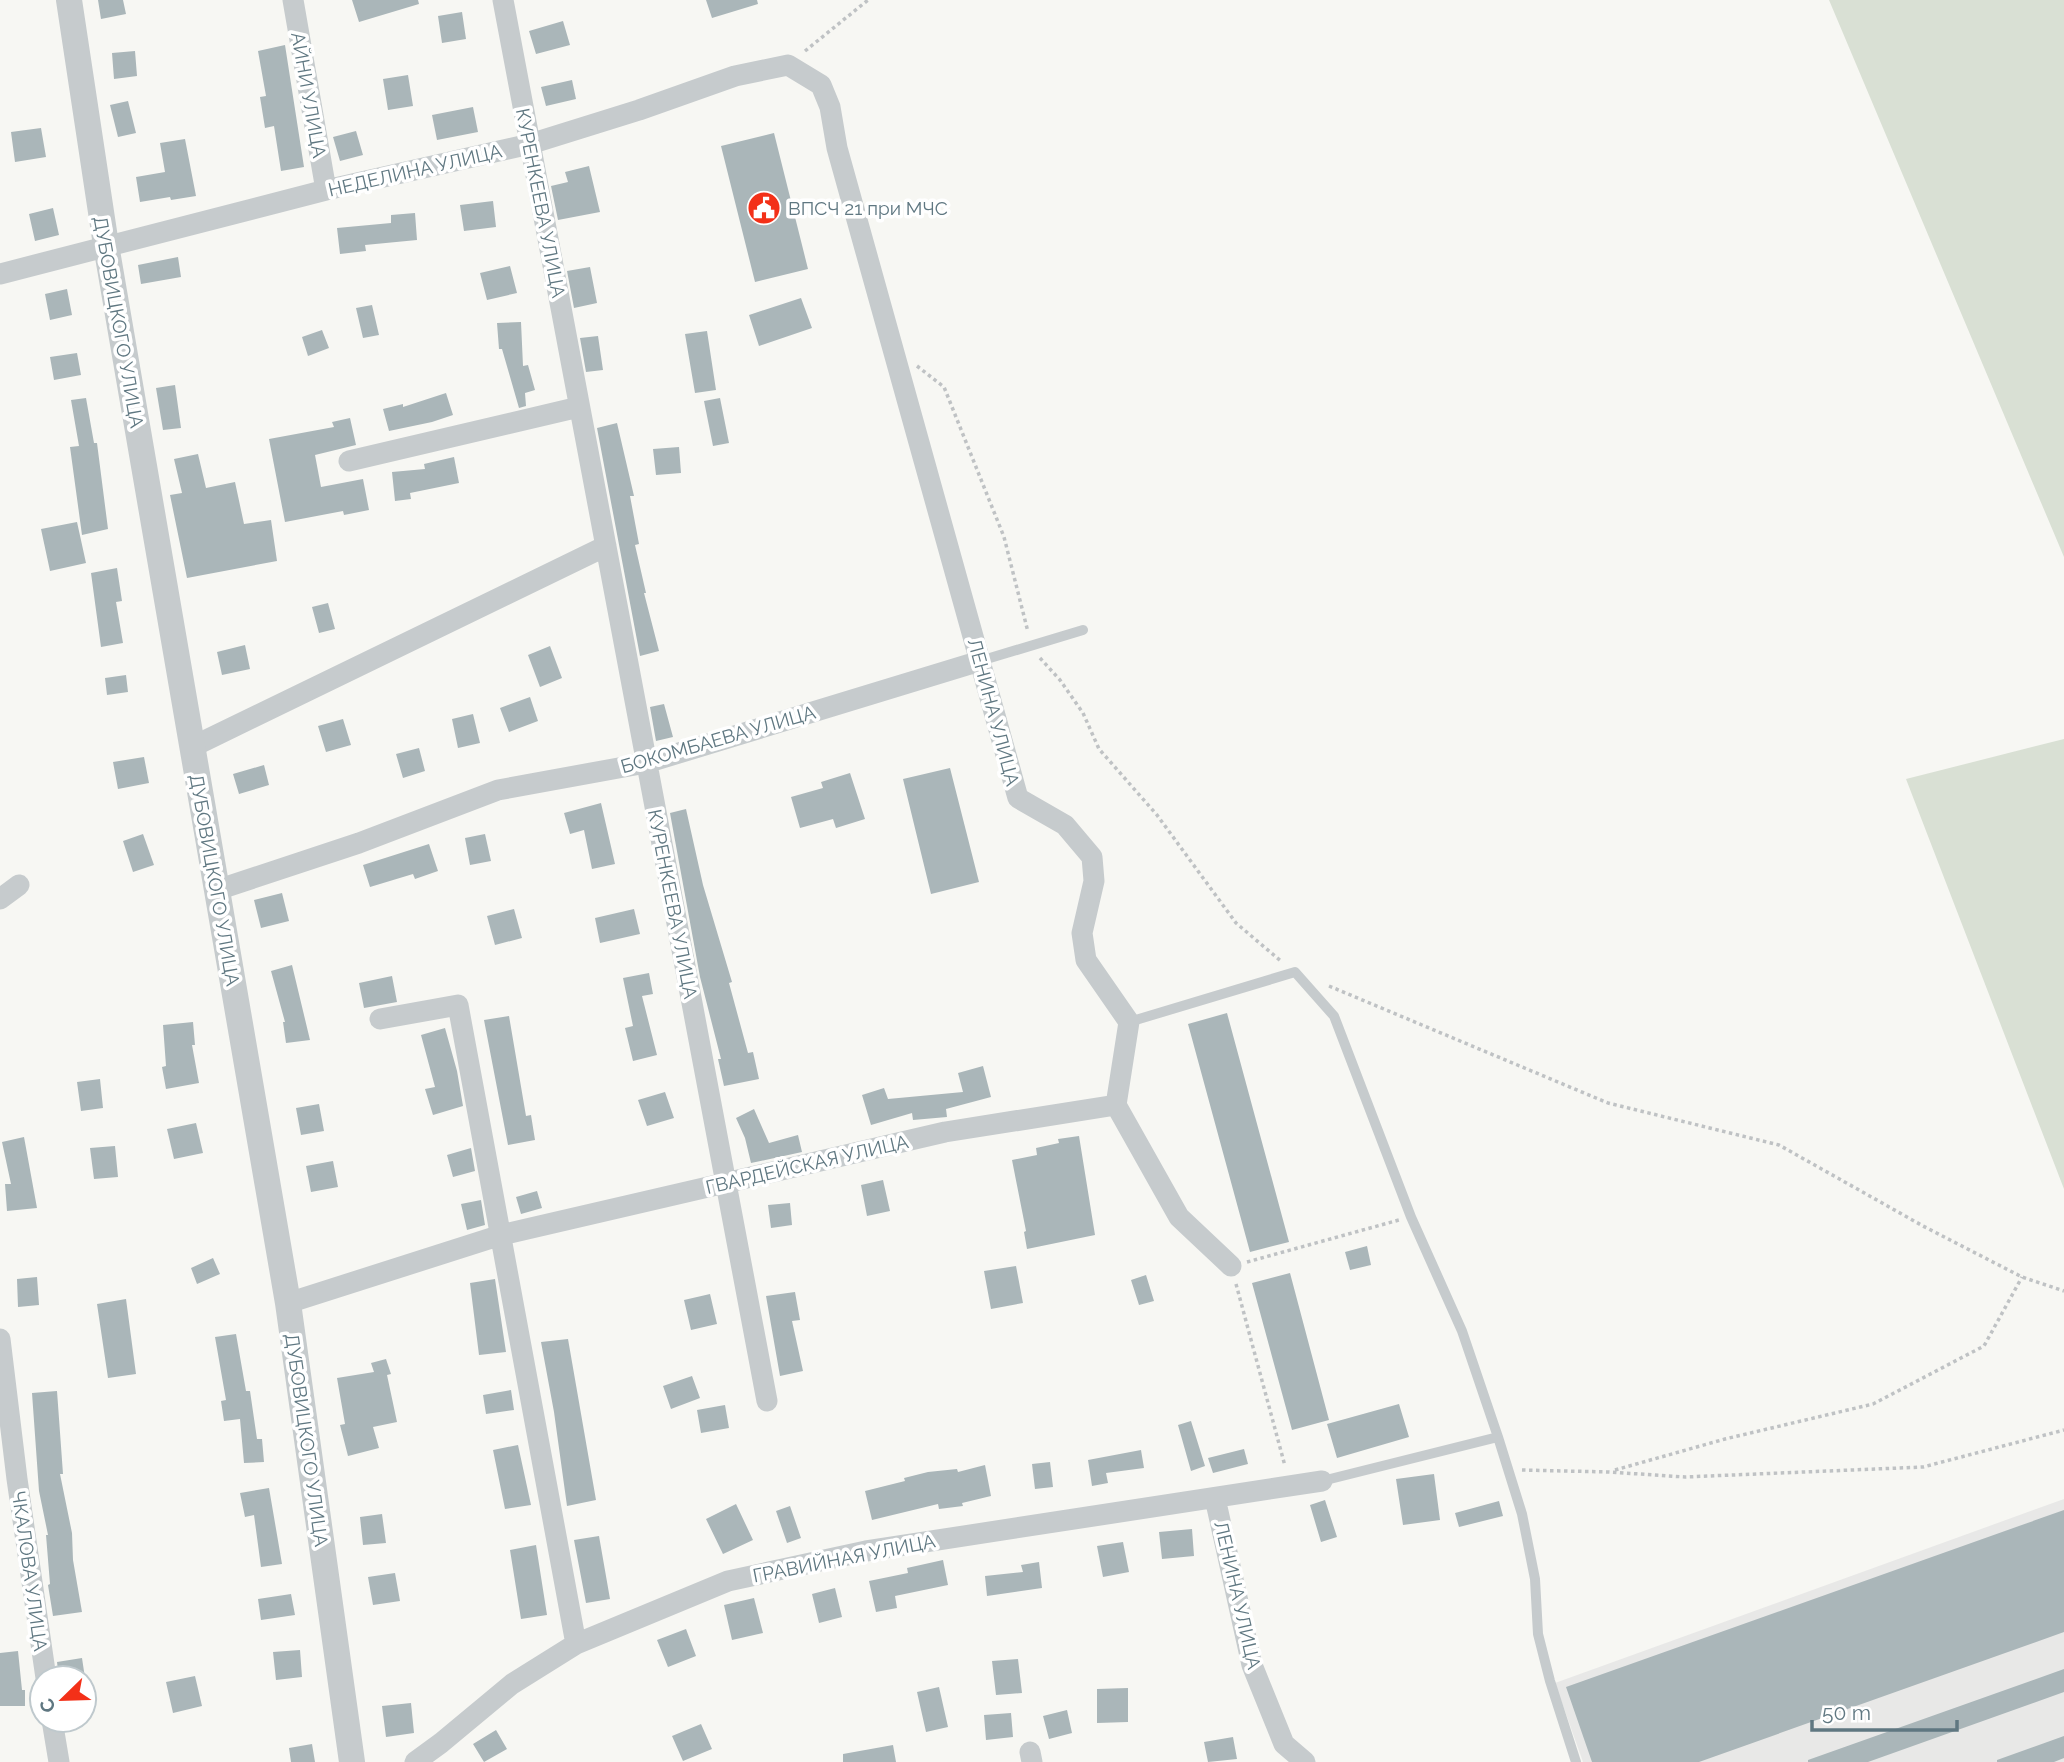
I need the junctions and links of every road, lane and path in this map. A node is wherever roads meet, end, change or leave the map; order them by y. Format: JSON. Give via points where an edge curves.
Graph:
{"nodes":[{"id":1,"x":69,"y":0,"type":"edge"},
{"id":2,"x":293,"y":0,"type":"edge"},
{"id":3,"x":503,"y":0,"type":"edge"},
{"id":4,"x":868,"y":0,"type":"edge"},
{"id":5,"x":788,"y":65,"type":"junction"},
{"id":6,"x":530,"y":144,"type":"junction"},
{"id":7,"x":326,"y":190,"type":"junction"},
{"id":8,"x":106,"y":245,"type":"junction"},
{"id":9,"x":0,"y":274,"type":"edge"},
{"id":10,"x":894,"y":350,"type":"junction"},
{"id":11,"x":579,"y":407,"type":"junction"},
{"id":12,"x":349,"y":461,"type":"dead end"},
{"id":13,"x":606,"y":547,"type":"junction"},
{"id":14,"x":1083,"y":630,"type":"dead end"},
{"id":15,"x":1034,"y":645,"type":"junction"},
{"id":16,"x":980,"y":661,"type":"junction"},
{"id":17,"x":192,"y":747,"type":"junction"},
{"id":18,"x":646,"y":763,"type":"junction"},
{"id":19,"x":19,"y":885,"type":"dead end"},
{"id":20,"x":217,"y":890,"type":"junction"},
{"id":21,"x":0,"y":899,"type":"edge"},
{"id":22,"x":1295,"y":972,"type":"junction"},
{"id":23,"x":380,"y":1019,"type":"dead end"},
{"id":24,"x":1129,"y":1022,"type":"junction"},
{"id":25,"x":1116,"y":1105,"type":"junction"},
{"id":26,"x":726,"y":1183,"type":"junction"},
{"id":27,"x":1411,"y":1217,"type":"junction"},
{"id":28,"x":501,"y":1235,"type":"junction"},
{"id":29,"x":1231,"y":1266,"type":"junction"},
{"id":30,"x":2022,"y":1277,"type":"junction"},
{"id":31,"x":2064,"y":1291,"type":"edge"},
{"id":32,"x":288,"y":1303,"type":"junction"},
{"id":33,"x":0,"y":1339,"type":"edge"},
{"id":34,"x":767,"y":1401,"type":"dead end"},
{"id":35,"x":2064,"y":1430,"type":"edge"},
{"id":36,"x":1498,"y":1437,"type":"junction"},
{"id":37,"x":1509,"y":1469,"type":"junction"},
{"id":38,"x":1609,"y":1472,"type":"junction"},
{"id":39,"x":1322,"y":1481,"type":"joint"},
{"id":40,"x":1290,"y":1486,"type":"junction"},
{"id":41,"x":1215,"y":1498,"type":"junction"},
{"id":42,"x":576,"y":1644,"type":"junction"},
{"id":43,"x":44,"y":1664,"type":"edge"},
{"id":44,"x":54,"y":1734,"type":"edge"},
{"id":45,"x":58,"y":1762,"type":"edge"},
{"id":46,"x":352,"y":1762,"type":"edge"},
{"id":47,"x":415,"y":1762,"type":"edge"},
{"id":48,"x":1305,"y":1762,"type":"edge"},
{"id":49,"x":1576,"y":1762,"type":"edge"}],
"edges":[{"from":1,"to":8,"type":"street","name":"ДУБОВИЦКОГО УЛИЦА"},
{"from":2,"to":7,"type":"street","name":"АЙНИ УЛИЦА"},
{"from":3,"to":6,"type":"street","name":"КУРЕНКЕЕВА УЛИЦА"},
{"from":4,"to":5,"type":"path"},
{"from":5,"to":6,"type":"street","name":"НЕДЕЛИНА УЛИЦА","via":[[735,76]]},
{"from":5,"to":10,"type":"street","name":"ЛЕНИНА УЛИЦА","via":[[821,85],[830,107],[837,148]]},
{"from":6,"to":7,"type":"street","name":"НЕДЕЛИНА УЛИЦА"},
{"from":6,"to":11,"type":"street","name":"КУРЕНКЕЕВА УЛИЦА"},
{"from":7,"to":8,"type":"street","name":"НЕДЕЛИНА УЛИЦА"},
{"from":8,"to":9,"type":"street","name":"НЕДЕЛИНА УЛИЦА"},
{"from":8,"to":17,"type":"street","name":"ДУБОВИЦКОГО УЛИЦА"},
{"from":10,"to":15,"type":"path","via":[[943,387],[1004,537]]},
{"from":10,"to":16,"type":"street","name":"ЛЕНИНА УЛИЦА"},
{"from":11,"to":12,"type":"street"},
{"from":11,"to":13,"type":"street","name":"КУРЕНКЕЕВА УЛИЦА"},
{"from":13,"to":17,"type":"street"},
{"from":13,"to":18,"type":"street","name":"КУРЕНКЕЕВА УЛИЦА"},
{"from":14,"to":15,"type":"lane"},
{"from":15,"to":16,"type":"lane"},
{"from":15,"to":22,"type":"path","via":[[1083,713],[1099,749],[1157,815],[1236,923]]},
{"from":16,"to":18,"type":"street","name":"БОКОМБАЕВА УЛИЦА"},
{"from":16,"to":24,"type":"street","name":"ЛЕНИНА УЛИЦА","via":[[1018,798],[1065,825],[1092,857],[1094,881],[1082,933],[1086,960]]},
{"from":17,"to":20,"type":"street","name":"ДУБОВИЦКОГО УЛИЦА"},
{"from":18,"to":20,"type":"street","name":"БОКОМБАЕВА УЛИЦА","via":[[498,790]]},
{"from":18,"to":26,"type":"street","name":"КУРЕНКЕЕВА УЛИЦА"},
{"from":19,"to":21,"type":"street"},
{"from":20,"to":32,"type":"street","name":"ДУБОВИЦКОГО УЛИЦА"},
{"from":22,"to":24,"type":"lane"},
{"from":22,"to":27,"type":"lane","via":[[1334,1016]]},
{"from":22,"to":30,"type":"path","via":[[1608,1103],[1779,1145]]},
{"from":23,"to":28,"type":"street","via":[[458,1005]]},
{"from":24,"to":25,"type":"street"},
{"from":25,"to":26,"type":"street","name":"ГВАРДЕЙСКАЯ УЛИЦА","via":[[945,1132]]},
{"from":25,"to":29,"type":"street","via":[[1179,1217]]},
{"from":26,"to":28,"type":"street","name":"ГВАРДЕЙСКАЯ УЛИЦА"},
{"from":26,"to":34,"type":"street","name":"КУРЕНКЕЕВА УЛИЦА"},
{"from":27,"to":29,"type":"path"},
{"from":27,"to":36,"type":"lane","via":[[1462,1331]]},
{"from":28,"to":32,"type":"street","name":"ГВАРДЕЙСКАЯ УЛИЦА"},
{"from":28,"to":42,"type":"street"},
{"from":29,"to":40,"type":"path"},
{"from":30,"to":31,"type":"path"},
{"from":30,"to":38,"type":"path","via":[[1983,1346],[1873,1404],[1725,1438]]},
{"from":32,"to":46,"type":"street","name":"ДУБОВИЦКОГО УЛИЦА"},
{"from":33,"to":43,"type":"street","name":"ЧКАЛОВА УЛИЦА"},
{"from":35,"to":38,"type":"path","via":[[1923,1467],[1685,1477]]},
{"from":36,"to":37,"type":"lane"},
{"from":36,"to":39,"type":"lane"},
{"from":37,"to":38,"type":"path"},
{"from":37,"to":49,"type":"lane","via":[[1535,1579],[1538,1634]]},
{"from":39,"to":40,"type":"street","name":"ГРАВИЙНАЯ УЛИЦА"},
{"from":40,"to":41,"type":"street","name":"ГРАВИЙНАЯ УЛИЦА"},
{"from":41,"to":42,"type":"street","name":"ГРАВИЙНАЯ УЛИЦА","via":[[866,1551],[728,1581]]},
{"from":41,"to":48,"type":"street","name":"ЛЕНИНА УЛИЦА","via":[[1252,1665],[1284,1744]]},
{"from":42,"to":47,"type":"street","name":"ГРАВИЙНАЯ УЛИЦА","via":[[512,1684]]},
{"from":44,"to":45,"type":"street"}]}
